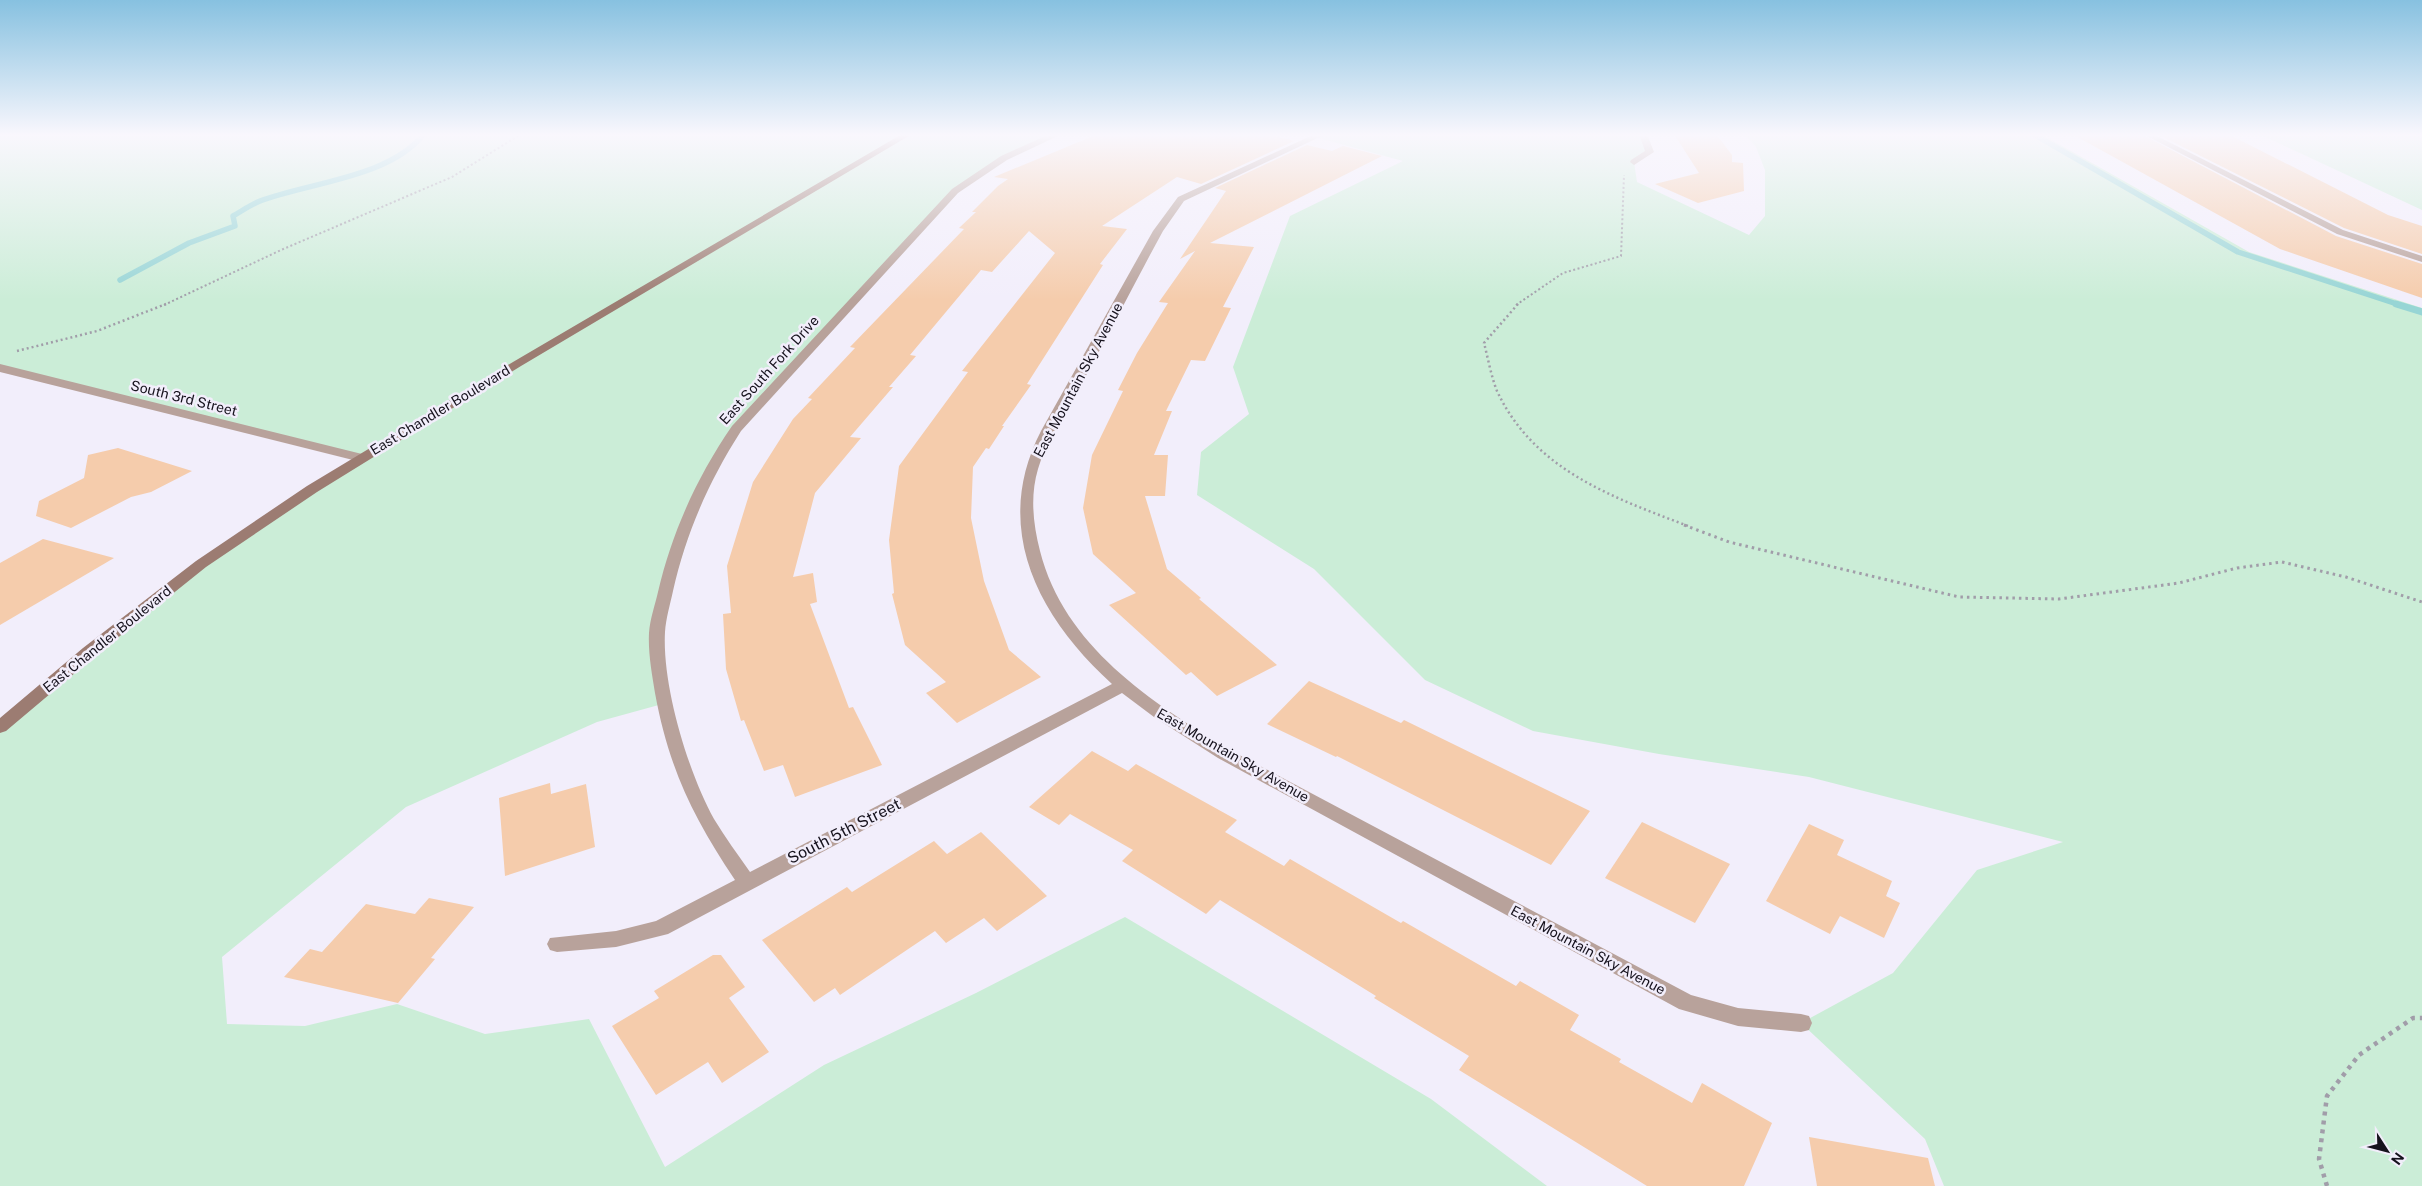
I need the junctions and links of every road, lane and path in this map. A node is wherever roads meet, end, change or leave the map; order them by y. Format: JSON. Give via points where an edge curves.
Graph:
{"nodes":[{"id":1,"x":423,"y":189,"type":"edge"},
{"id":2,"x":815,"y":189,"type":"edge"},
{"id":3,"x":957,"y":189,"type":"edge"},
{"id":4,"x":1200,"y":189,"type":"edge"},
{"id":5,"x":1623,"y":189,"type":"edge"},
{"id":6,"x":2256,"y":189,"type":"edge"},
{"id":7,"x":2422,"y":259,"type":"edge"},
{"id":8,"x":10,"y":352,"type":"dead end"},
{"id":9,"x":0,"y":368,"type":"edge"},
{"id":10,"x":362,"y":458,"type":"junction"},
{"id":11,"x":2422,"y":602,"type":"edge"},
{"id":12,"x":1122,"y":686,"type":"junction"},
{"id":13,"x":0,"y":727,"type":"edge"},
{"id":14,"x":746,"y":882,"type":"junction"},
{"id":15,"x":557,"y":944,"type":"dead end"},
{"id":16,"x":2422,"y":1018,"type":"edge"},
{"id":17,"x":1801,"y":1023,"type":"dead end"},
{"id":18,"x":2327,"y":1186,"type":"edge"}],
"edges":[{"from":1,"to":8,"type":"path","via":[[142,314],[97,331]]},
{"from":2,"to":10,"type":"main road","name":"East Chandler Boulevard"},
{"from":3,"to":14,"type":"street","name":"East South Fork Drive","via":[[736,429],[711,465],[689,511],[669,574],[657,634],[666,703],[681,763],[706,821]]},
{"from":4,"to":12,"type":"street","name":"East Mountain Sky Avenue","via":[[1181,199],[1158,231],[1033,462],[1026,516],[1031,549],[1042,583],[1056,612]]},
{"from":5,"to":11,"type":"path","via":[[1621,256],[1563,273],[1516,305],[1484,343],[1497,390],[1520,428],[1561,468],[1612,497],[1729,542],[1959,597],[2059,599],[2180,583],[2237,568],[2282,562]]},
{"from":6,"to":7,"type":"street","via":[[2340,232]]},
{"from":9,"to":10,"type":"street","name":"South 3rd Street"},
{"from":10,"to":13,"type":"main road","name":"East Chandler Boulevard","via":[[201,564]]},
{"from":12,"to":14,"type":"street","name":"South 5th Street"},
{"from":12,"to":17,"type":"street","name":"East Mountain Sky Avenue","via":[[1172,723],[1224,754],[1686,1003],[1738,1017]]},
{"from":14,"to":15,"type":"street","name":"South 5th Street","via":[[661,928],[616,939]]},
{"from":16,"to":18,"type":"path","via":[[2413,1018],[2359,1055],[2327,1096],[2319,1159]]}]}
